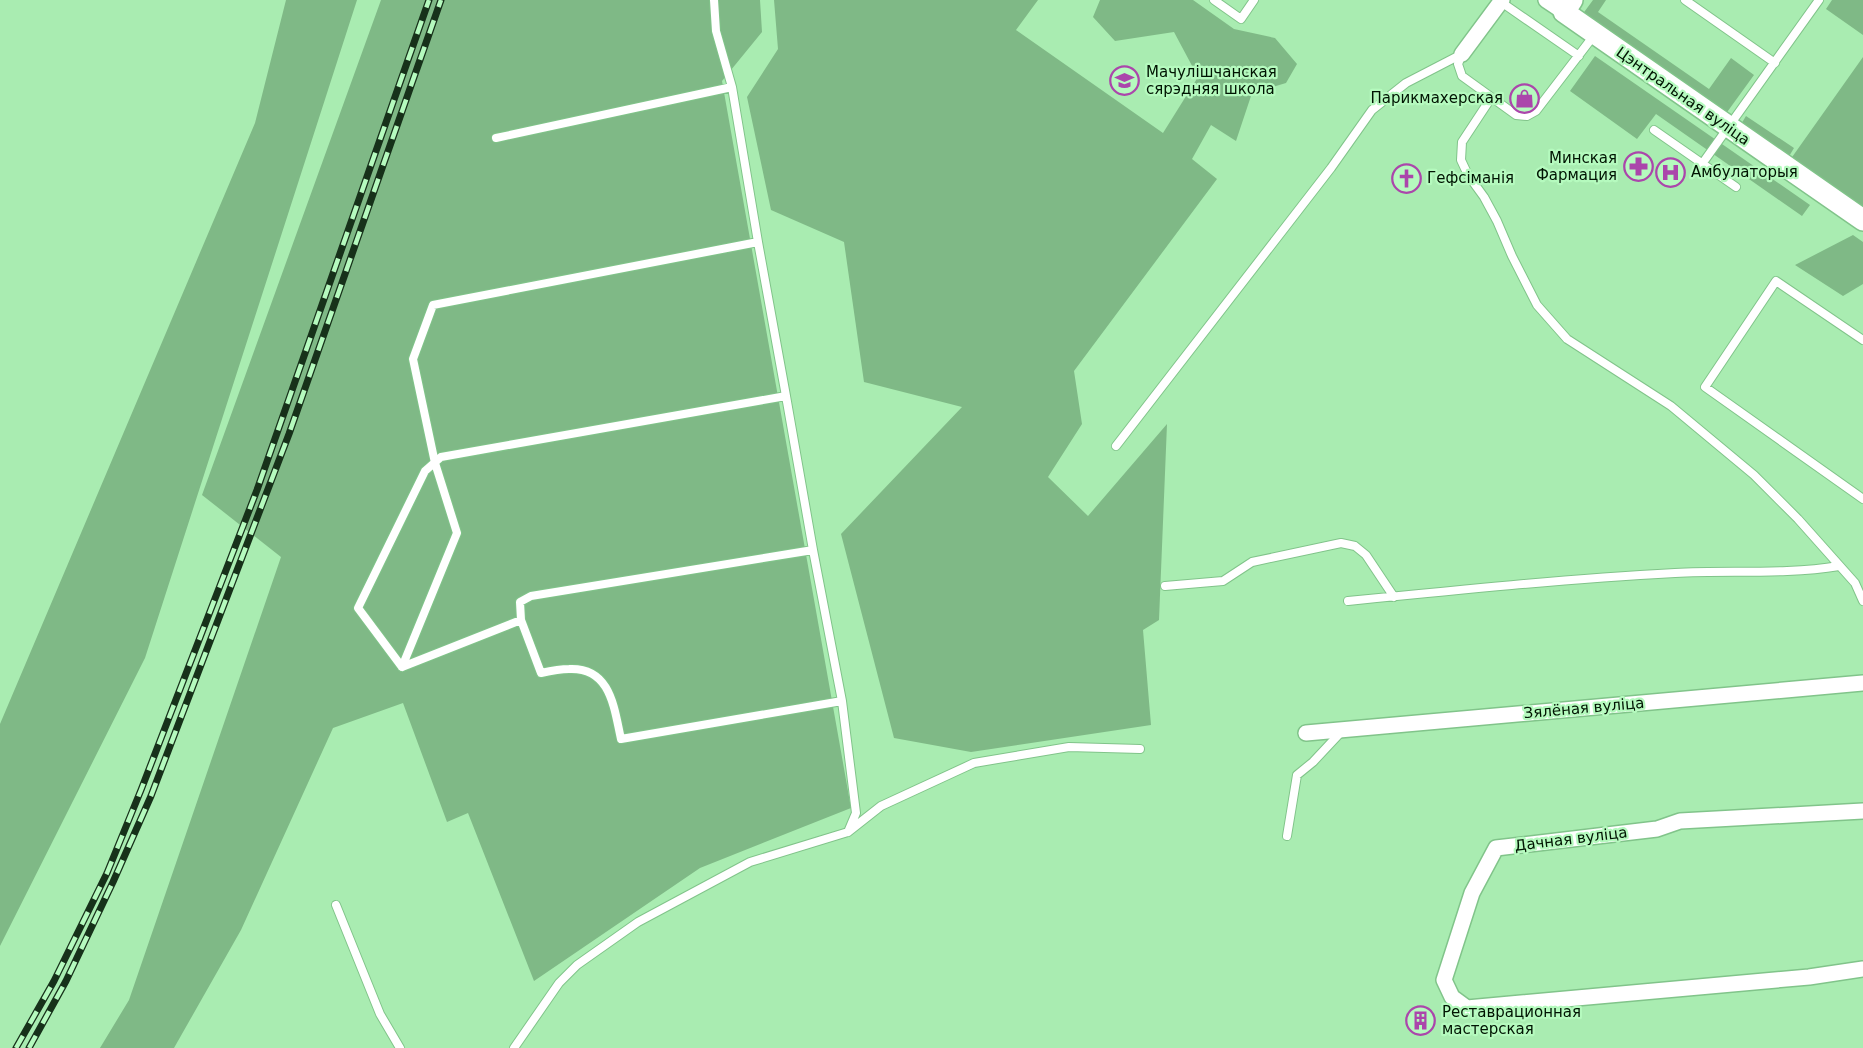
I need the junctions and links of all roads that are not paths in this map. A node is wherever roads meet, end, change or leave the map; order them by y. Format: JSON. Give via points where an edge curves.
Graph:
{"nodes":[{"id":1,"x":714,"y":0,"type":"edge"},
{"id":2,"x":1214,"y":0,"type":"edge"},
{"id":3,"x":1254,"y":0,"type":"edge"},
{"id":4,"x":1546,"y":0,"type":"edge"},
{"id":5,"x":1685,"y":0,"type":"edge"},
{"id":6,"x":1819,"y":0,"type":"edge"},
{"id":7,"x":1502,"y":1,"type":"edge"},
{"id":8,"x":1568,"y":6,"type":"edge"},
{"id":9,"x":1595,"y":34,"type":"junction"},
{"id":10,"x":1462,"y":54,"type":"junction"},
{"id":11,"x":1579,"y":56,"type":"junction"},
{"id":12,"x":1774,"y":63,"type":"junction"},
{"id":13,"x":732,"y":87,"type":"junction"},
{"id":14,"x":1491,"y":98,"type":"junction"},
{"id":15,"x":1729,"y":127,"type":"junction"},
{"id":16,"x":1654,"y":130,"type":"dead end"},
{"id":17,"x":496,"y":138,"type":"dead end"},
{"id":18,"x":1702,"y":164,"type":"junction"},
{"id":19,"x":1736,"y":187,"type":"dead end"},
{"id":20,"x":1863,"y":220,"type":"edge"},
{"id":21,"x":758,"y":242,"type":"junction"},
{"id":22,"x":1863,"y":340,"type":"edge"},
{"id":23,"x":786,"y":396,"type":"junction"},
{"id":24,"x":1116,"y":446,"type":"dead end"},
{"id":25,"x":435,"y":463,"type":"junction"},
{"id":26,"x":1863,"y":499,"type":"edge"},
{"id":27,"x":813,"y":550,"type":"junction"},
{"id":28,"x":1839,"y":566,"type":"junction"},
{"id":29,"x":1165,"y":586,"type":"dead end"},
{"id":30,"x":1394,"y":597,"type":"junction"},
{"id":31,"x":1348,"y":601,"type":"dead end"},
{"id":32,"x":1863,"y":601,"type":"edge"},
{"id":33,"x":521,"y":620,"type":"junction"},
{"id":34,"x":402,"y":667,"type":"junction"},
{"id":35,"x":1863,"y":683,"type":"edge"},
{"id":36,"x":842,"y":701,"type":"junction"},
{"id":37,"x":1344,"y":729,"type":"junction"},
{"id":38,"x":1306,"y":733,"type":"dead end"},
{"id":39,"x":1140,"y":749,"type":"dead end"},
{"id":40,"x":1863,"y":811,"type":"edge"},
{"id":41,"x":848,"y":832,"type":"junction"},
{"id":42,"x":1287,"y":836,"type":"dead end"},
{"id":43,"x":336,"y":905,"type":"dead end"},
{"id":44,"x":1863,"y":969,"type":"edge"},
{"id":45,"x":400,"y":1048,"type":"edge"},
{"id":46,"x":514,"y":1048,"type":"edge"}],
"edges":[{"from":1,"to":13,"type":"lane","via":[[716,31]]},
{"from":2,"to":3,"type":"lane","via":[[1241,19]]},
{"from":4,"to":8,"type":"street"},
{"from":5,"to":12,"type":"lane"},
{"from":6,"to":12,"type":"lane"},
{"from":7,"to":10,"type":"street"},
{"from":7,"to":11,"type":"lane"},
{"from":8,"to":9,"type":"street","name":"Цэнтральная вуліца"},
{"from":9,"to":11,"type":"lane"},
{"from":9,"to":15,"type":"street","name":"Цэнтральная вуліца"},
{"from":10,"to":14,"type":"lane","via":[[1458,64],[1462,76]]},
{"from":10,"to":24,"type":"lane","via":[[1406,82],[1372,110]]},
{"from":11,"to":14,"type":"lane","via":[[1536,111],[1527,116],[1516,115]]},
{"from":12,"to":15,"type":"lane"},
{"from":13,"to":17,"type":"lane"},
{"from":13,"to":21,"type":"lane"},
{"from":14,"to":28,"type":"lane","via":[[1462,142],[1461,160],[1489,205],[1537,305],[1567,339],[1671,406],[1755,475]]},
{"from":15,"to":18,"type":"lane"},
{"from":15,"to":20,"type":"street","name":"Цэнтральная вуліца"},
{"from":16,"to":18,"type":"lane"},
{"from":18,"to":19,"type":"lane"},
{"from":21,"to":23,"type":"lane"},
{"from":21,"to":25,"type":"lane","via":[[433,305],[413,359]]},
{"from":22,"to":26,"type":"lane","via":[[1776,281],[1705,387]]},
{"from":23,"to":25,"type":"lane","via":[[441,457]]},
{"from":23,"to":27,"type":"lane"},
{"from":25,"to":34,"type":"lane","via":[[457,533]]},
{"from":25,"to":34,"type":"lane","via":[[425,471],[358,608]]},
{"from":27,"to":33,"type":"lane","via":[[531,596],[520,602]]},
{"from":27,"to":36,"type":"lane"},
{"from":28,"to":30,"type":"lane","via":[[1809,571],[1705,571],[1569,579]]},
{"from":28,"to":32,"type":"lane"},
{"from":29,"to":30,"type":"lane","via":[[1223,581],[1252,562],[1341,543],[1355,546],[1366,555]]},
{"from":30,"to":31,"type":"lane"},
{"from":33,"to":34,"type":"lane"},
{"from":33,"to":36,"type":"lane","via":[[541,673],[571,668],[592,673],[605,682],[621,740]]},
{"from":35,"to":37,"type":"street","name":"Зялёная вуліца"},
{"from":36,"to":41,"type":"lane","via":[[856,813]]},
{"from":37,"to":38,"type":"street","name":"Зялёная вуліца"},
{"from":37,"to":42,"type":"lane","via":[[1297,775]]},
{"from":39,"to":41,"type":"lane","via":[[1069,747],[974,763],[882,806]]},
{"from":40,"to":44,"type":"street","name":"Дачная вуліца","via":[[1680,821],[1657,829],[1496,848],[1472,893],[1444,980],[1452,997],[1467,1008]]},
{"from":41,"to":46,"type":"lane","via":[[750,862],[638,922],[577,965],[559,983]]},
{"from":43,"to":45,"type":"lane","via":[[380,1014]]}]}
